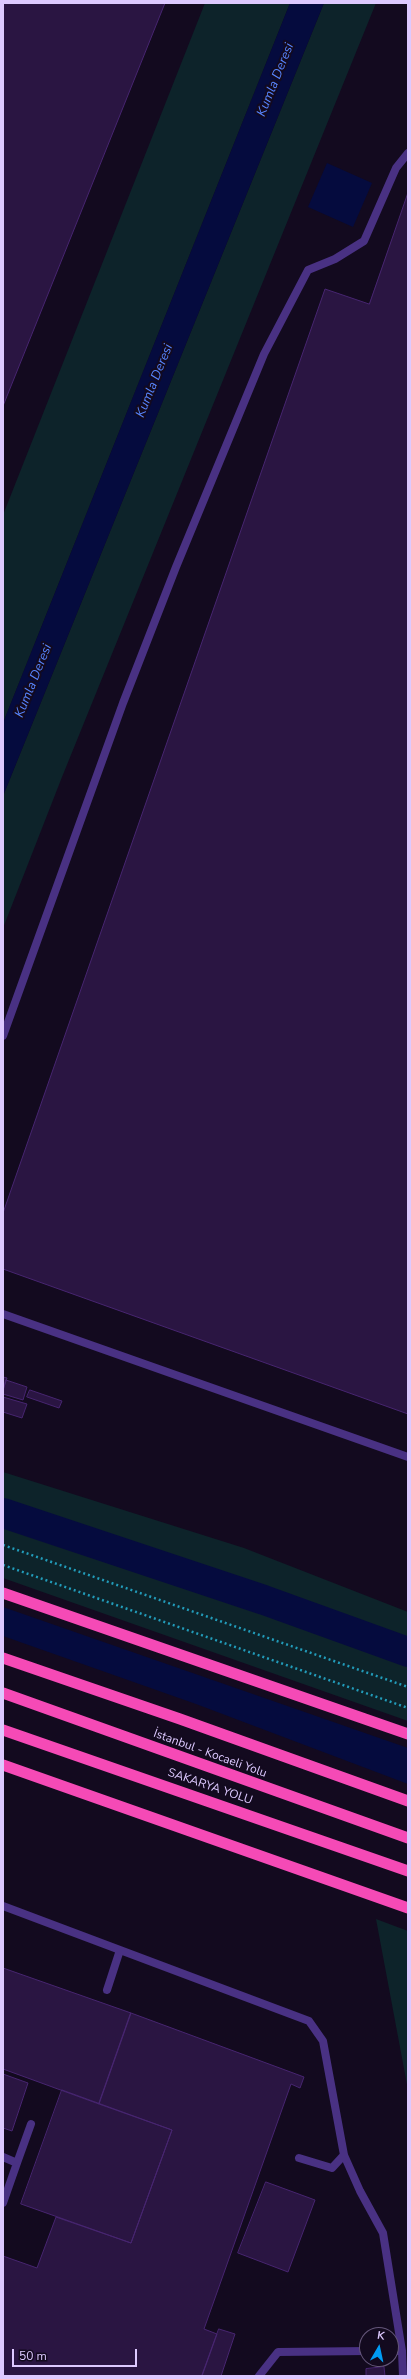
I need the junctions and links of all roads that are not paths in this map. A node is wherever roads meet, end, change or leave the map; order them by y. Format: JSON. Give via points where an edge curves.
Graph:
{"nodes":[{"id":1,"x":408,"y":153,"type":"edge"},
{"id":2,"x":3,"y":1036,"type":"edge"},
{"id":3,"x":3,"y":1314,"type":"edge"},
{"id":4,"x":408,"y":1457,"type":"edge"},
{"id":5,"x":3,"y":1593,"type":"edge"},
{"id":6,"x":3,"y":1659,"type":"edge"},
{"id":7,"x":3,"y":1693,"type":"edge"},
{"id":8,"x":3,"y":1730,"type":"edge"},
{"id":9,"x":408,"y":1734,"type":"edge"},
{"id":10,"x":3,"y":1766,"type":"edge"},
{"id":11,"x":408,"y":1800,"type":"edge"},
{"id":12,"x":408,"y":1838,"type":"edge"},
{"id":13,"x":408,"y":1871,"type":"edge"},
{"id":14,"x":3,"y":1906,"type":"edge"},
{"id":15,"x":408,"y":1908,"type":"edge"},
{"id":16,"x":120,"y":1950,"type":"junction"},
{"id":17,"x":107,"y":1990,"type":"dead end"},
{"id":18,"x":31,"y":2124,"type":"dead end"},
{"id":19,"x":344,"y":2155,"type":"junction"},
{"id":20,"x":3,"y":2157,"type":"edge"},
{"id":21,"x":299,"y":2158,"type":"dead end"},
{"id":22,"x":17,"y":2163,"type":"junction"},
{"id":23,"x":3,"y":2203,"type":"edge"},
{"id":24,"x":359,"y":2351,"type":"edge"},
{"id":25,"x":402,"y":2351,"type":"joint"},
{"id":26,"x":259,"y":2376,"type":"edge"},
{"id":27,"x":403,"y":2376,"type":"edge"}],
"edges":[{"from":1,"to":2,"type":"lane","via":[[396,168],[364,241],[335,259],[308,270],[264,354],[123,703]]},
{"from":3,"to":4,"type":"lane"},
{"from":5,"to":9,"type":"highway"},
{"from":6,"to":11,"type":"highway"},
{"from":7,"to":12,"type":"highway","name":"İstanbul - Kocaeli Yolu"},
{"from":8,"to":13,"type":"highway","name":"SAKARYA YOLU"},
{"from":10,"to":15,"type":"highway"},
{"from":14,"to":16,"type":"lane"},
{"from":16,"to":17,"type":"lane"},
{"from":16,"to":19,"type":"lane","via":[[309,2021],[323,2041]]},
{"from":18,"to":22,"type":"lane"},
{"from":19,"to":21,"type":"lane","via":[[332,2168]]},
{"from":19,"to":25,"type":"lane","via":[[383,2233]]},
{"from":20,"to":22,"type":"lane"},
{"from":22,"to":23,"type":"lane"},
{"from":24,"to":26,"type":"lane","via":[[278,2352]]},
{"from":25,"to":27,"type":"lane"}]}
